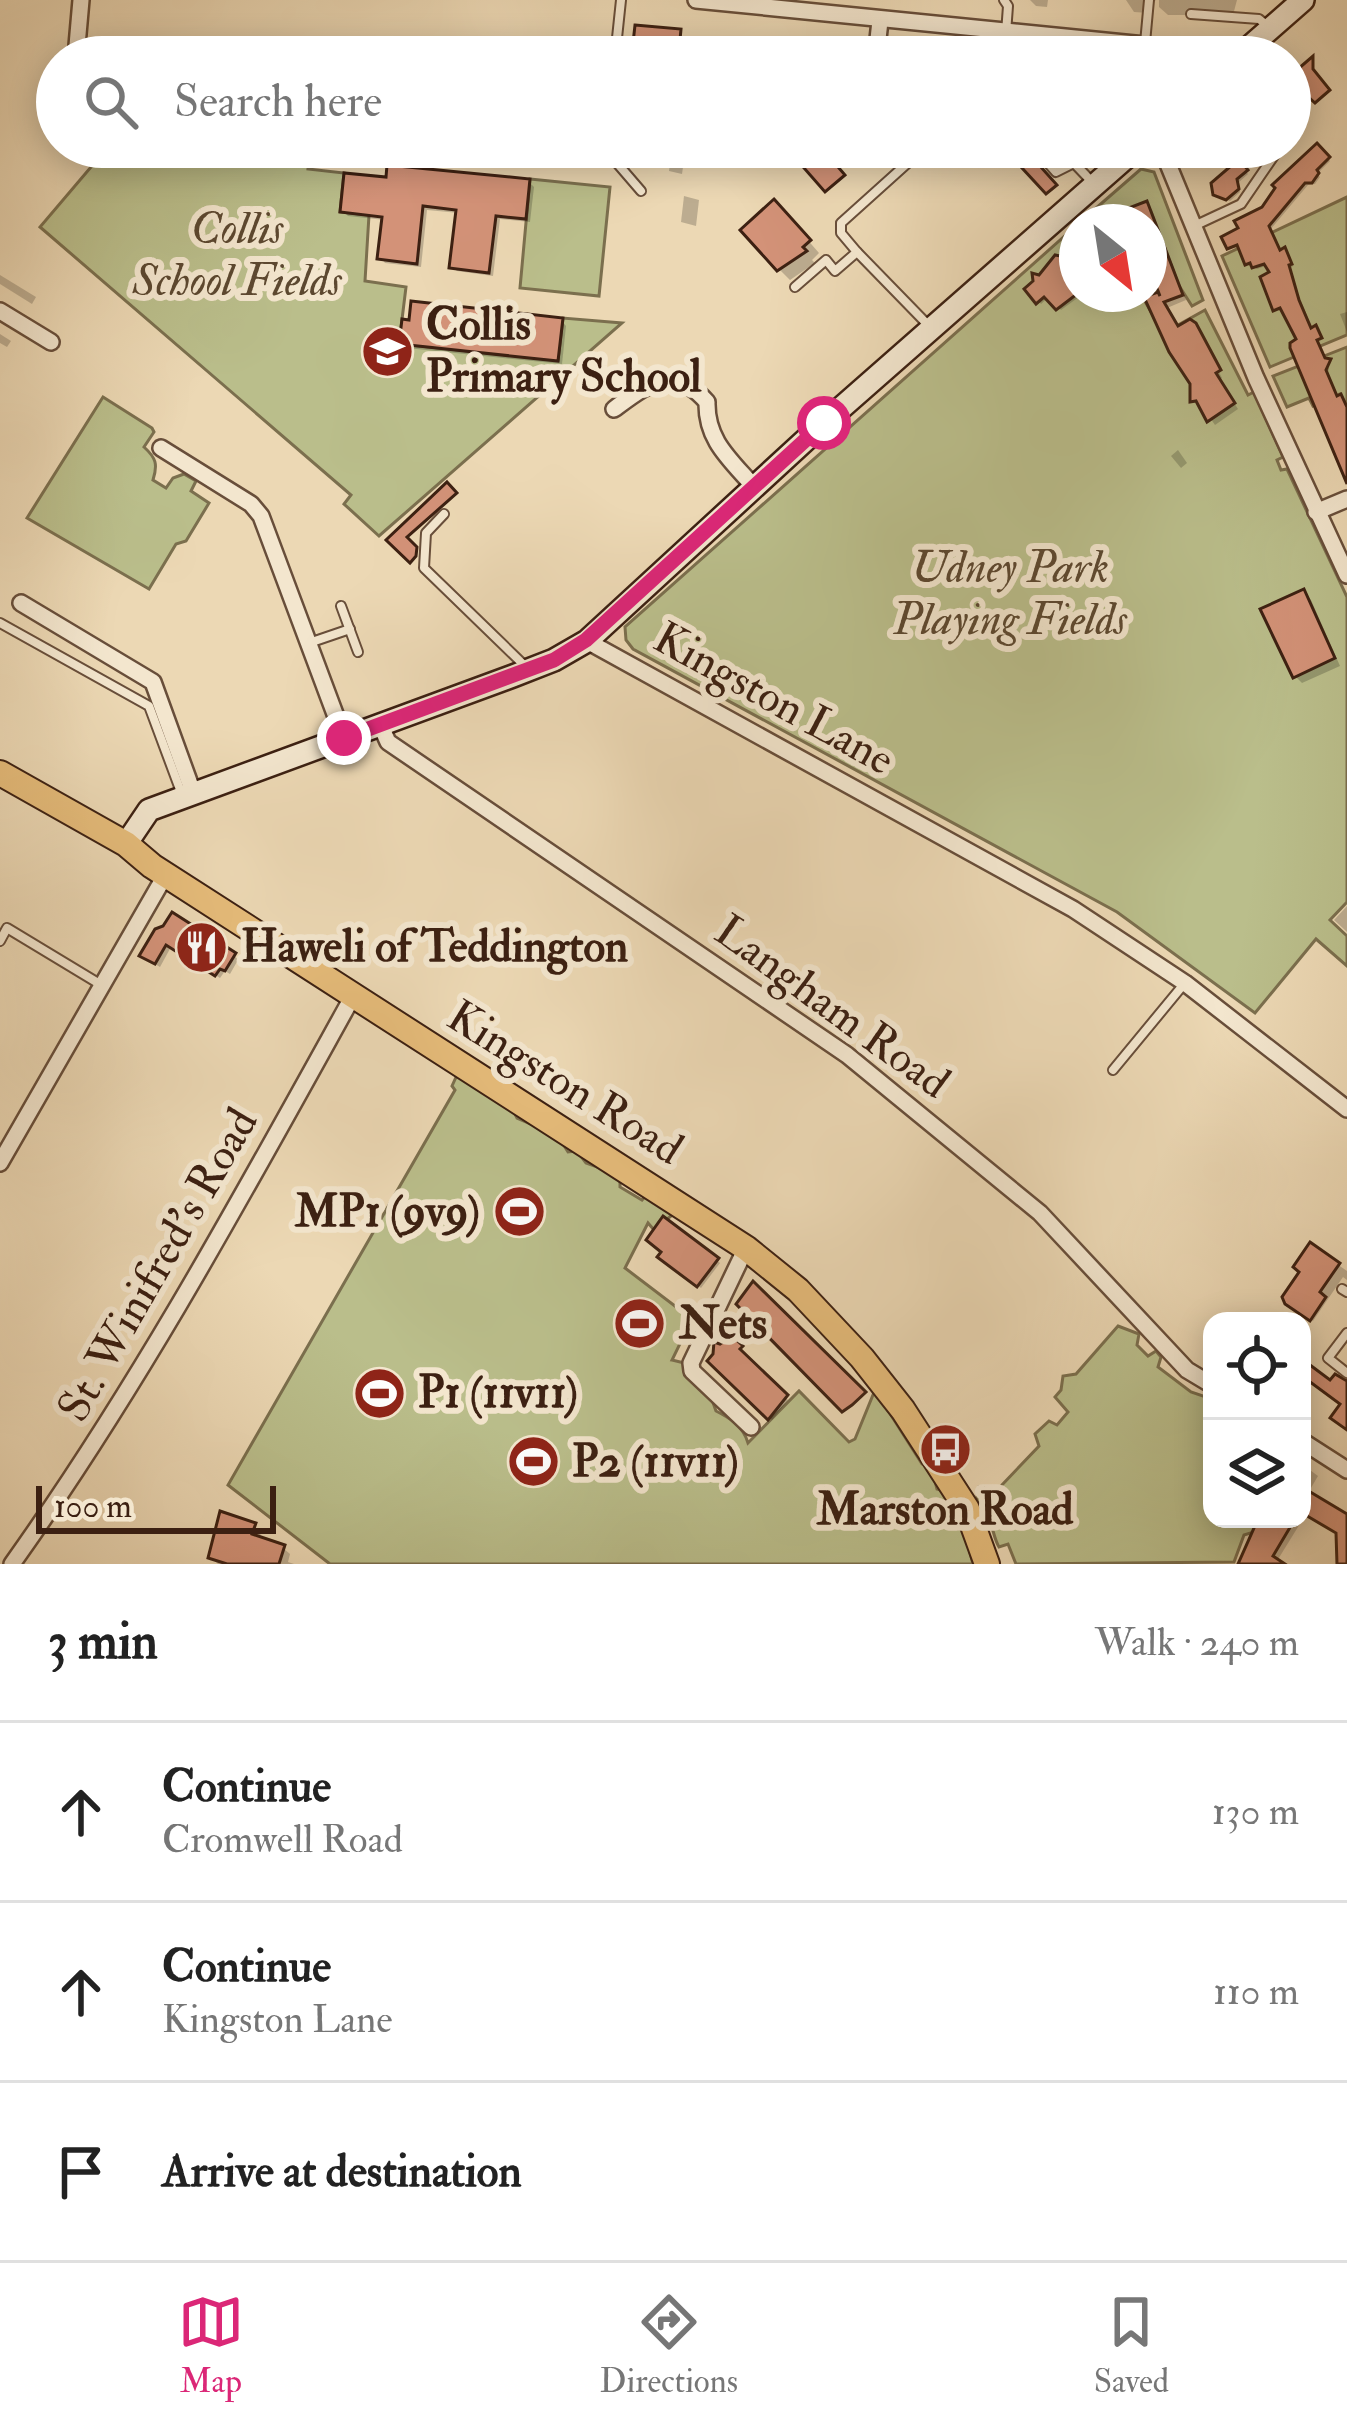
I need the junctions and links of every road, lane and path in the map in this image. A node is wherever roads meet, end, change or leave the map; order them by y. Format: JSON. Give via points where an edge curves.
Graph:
{"nodes":[{"id":1,"x":81,"y":0,"type":"edge"},
{"id":2,"x":621,"y":0,"type":"edge"},
{"id":3,"x":696,"y":0,"type":"edge"},
{"id":4,"x":1004,"y":0,"type":"edge"},
{"id":5,"x":1149,"y":0,"type":"edge"},
{"id":6,"x":1303,"y":0,"type":"edge"},
{"id":7,"x":1191,"y":14,"type":"dead end"},
{"id":8,"x":880,"y":21,"type":"junction"},
{"id":9,"x":1270,"y":28,"type":"junction"},
{"id":10,"x":1006,"y":32,"type":"junction"},
{"id":11,"x":78,"y":36,"type":"edge"},
{"id":12,"x":617,"y":36,"type":"edge"},
{"id":13,"x":878,"y":36,"type":"edge"},
{"id":14,"x":1049,"y":36,"type":"edge"},
{"id":15,"x":1146,"y":36,"type":"edge"},
{"id":16,"x":1261,"y":36,"type":"edge"},
{"id":17,"x":621,"y":168,"type":"edge"},
{"id":18,"x":902,"y":168,"type":"edge"},
{"id":19,"x":1079,"y":168,"type":"edge"},
{"id":20,"x":1114,"y":168,"type":"edge"},
{"id":21,"x":1170,"y":168,"type":"edge"},
{"id":22,"x":1265,"y":168,"type":"edge"},
{"id":23,"x":1095,"y":185,"type":"junction"},
{"id":24,"x":641,"y":190,"type":"dead end"},
{"id":25,"x":1194,"y":226,"type":"junction"},
{"id":26,"x":857,"y":252,"type":"junction"},
{"id":27,"x":795,"y":287,"type":"dead end"},
{"id":28,"x":0,"y":310,"type":"edge"},
{"id":29,"x":933,"y":330,"type":"junction"},
{"id":30,"x":51,"y":342,"type":"dead end"},
{"id":31,"x":614,"y":409,"type":"dead end"},
{"id":32,"x":161,"y":448,"type":"dead end"},
{"id":33,"x":755,"y":488,"type":"junction"},
{"id":34,"x":1347,"y":499,"type":"edge"},
{"id":35,"x":1316,"y":512,"type":"junction"},
{"id":36,"x":444,"y":514,"type":"dead end"},
{"id":37,"x":1347,"y":575,"type":"edge"},
{"id":38,"x":21,"y":603,"type":"dead end"},
{"id":39,"x":341,"y":605,"type":"dead end"},
{"id":40,"x":0,"y":623,"type":"edge"},
{"id":41,"x":350,"y":629,"type":"junction"},
{"id":42,"x":586,"y":640,"type":"junction"},
{"id":43,"x":308,"y":643,"type":"junction"},
{"id":44,"x":358,"y":652,"type":"dead end"},
{"id":45,"x":529,"y":669,"type":"junction"},
{"id":46,"x":380,"y":724,"type":"junction"},
{"id":47,"x":344,"y":738,"type":"junction"},
{"id":48,"x":0,"y":773,"type":"edge"},
{"id":49,"x":189,"y":797,"type":"junction"},
{"id":50,"x":126,"y":844,"type":"junction"},
{"id":51,"x":166,"y":874,"type":"junction"},
{"id":52,"x":0,"y":941,"type":"edge"},
{"id":53,"x":1185,"y":983,"type":"junction"},
{"id":54,"x":105,"y":987,"type":"junction"},
{"id":55,"x":353,"y":996,"type":"junction"},
{"id":56,"x":1113,"y":1070,"type":"dead end"},
{"id":57,"x":1347,"y":1109,"type":"edge"},
{"id":58,"x":0,"y":1163,"type":"edge"},
{"id":59,"x":746,"y":1248,"type":"junction"},
{"id":60,"x":1347,"y":1333,"type":"edge"},
{"id":61,"x":1347,"y":1373,"type":"edge"},
{"id":62,"x":1203,"y":1378,"type":"edge"},
{"id":63,"x":751,"y":1427,"type":"dead end"},
{"id":64,"x":1311,"y":1447,"type":"edge"},
{"id":65,"x":1347,"y":1469,"type":"edge"},
{"id":66,"x":12,"y":1564,"type":"edge"},
{"id":67,"x":987,"y":1564,"type":"edge"}],
"edges":[{"from":1,"to":11,"type":"street"},
{"from":2,"to":12,"type":"lane"},
{"from":3,"to":8,"type":"street"},
{"from":4,"to":10,"type":"lane"},
{"from":5,"to":15,"type":"lane"},
{"from":6,"to":9,"type":"main road"},
{"from":7,"to":9,"type":"lane","via":[[1259,19]]},
{"from":8,"to":10,"type":"street"},
{"from":8,"to":13,"type":"street"},
{"from":9,"to":16,"type":"main road"},
{"from":10,"to":14,"type":"street"},
{"from":17,"to":24,"type":"lane"},
{"from":18,"to":26,"type":"lane","via":[[842,223]]},
{"from":19,"to":23,"type":"lane"},
{"from":20,"to":23,"type":"main road"},
{"from":21,"to":25,"type":"street"},
{"from":22,"to":25,"type":"lane","via":[[1240,204]]},
{"from":23,"to":29,"type":"main road"},
{"from":25,"to":35,"type":"street"},
{"from":26,"to":27,"type":"lane","via":[[836,271],[826,260]]},
{"from":26,"to":29,"type":"lane"},
{"from":28,"to":30,"type":"street"},
{"from":29,"to":33,"type":"main road"},
{"from":31,"to":33,"type":"street","via":[[651,382],[693,387],[706,403],[712,439]]},
{"from":32,"to":43,"type":"street","via":[[261,516]]},
{"from":33,"to":42,"type":"main road"},
{"from":34,"to":35,"type":"street"},
{"from":35,"to":37,"type":"street"},
{"from":36,"to":45,"type":"lane","via":[[426,533],[424,568]]},
{"from":38,"to":49,"type":"street","via":[[153,682]]},
{"from":39,"to":41,"type":"lane"},
{"from":40,"to":49,"type":"lane","via":[[149,706]]},
{"from":41,"to":43,"type":"lane"},
{"from":41,"to":44,"type":"lane"},
{"from":42,"to":45,"type":"main road","name":"Kingston Lane"},
{"from":42,"to":53,"type":"street","name":"Kingston Lane","via":[[1073,909]]},
{"from":43,"to":47,"type":"street"},
{"from":45,"to":46,"type":"main road","name":"Kingston Lane"},
{"from":46,"to":47,"type":"main road","name":"Kingston Lane"},
{"from":46,"to":62,"type":"street","name":"Langham Road","via":[[388,742],[847,1055],[1040,1213]]},
{"from":47,"to":49,"type":"main road","name":"Kingston Lane"},
{"from":48,"to":50,"type":"main road","name":"Kingston Road"},
{"from":49,"to":50,"type":"main road","name":"Kingston Lane","via":[[149,810]]},
{"from":50,"to":51,"type":"main road","name":"Kingston Road"},
{"from":51,"to":54,"type":"street"},
{"from":51,"to":55,"type":"main road","name":"Kingston Road"},
{"from":52,"to":54,"type":"lane","via":[[7,928]]},
{"from":53,"to":56,"type":"lane"},
{"from":53,"to":57,"type":"street","name":"Kingston Lane"},
{"from":54,"to":58,"type":"street"},
{"from":55,"to":59,"type":"main road","name":"Kingston Road"},
{"from":55,"to":66,"type":"street","name":"St. Winifred's Road","via":[[177,1314]]},
{"from":59,"to":63,"type":"street","via":[[691,1363]]},
{"from":59,"to":67,"type":"main road","name":"Kingston Road","via":[[798,1290],[886,1386],[967,1509]]},
{"from":60,"to":61,"type":"lane","via":[[1328,1358]]},
{"from":64,"to":65,"type":"street"}]}
